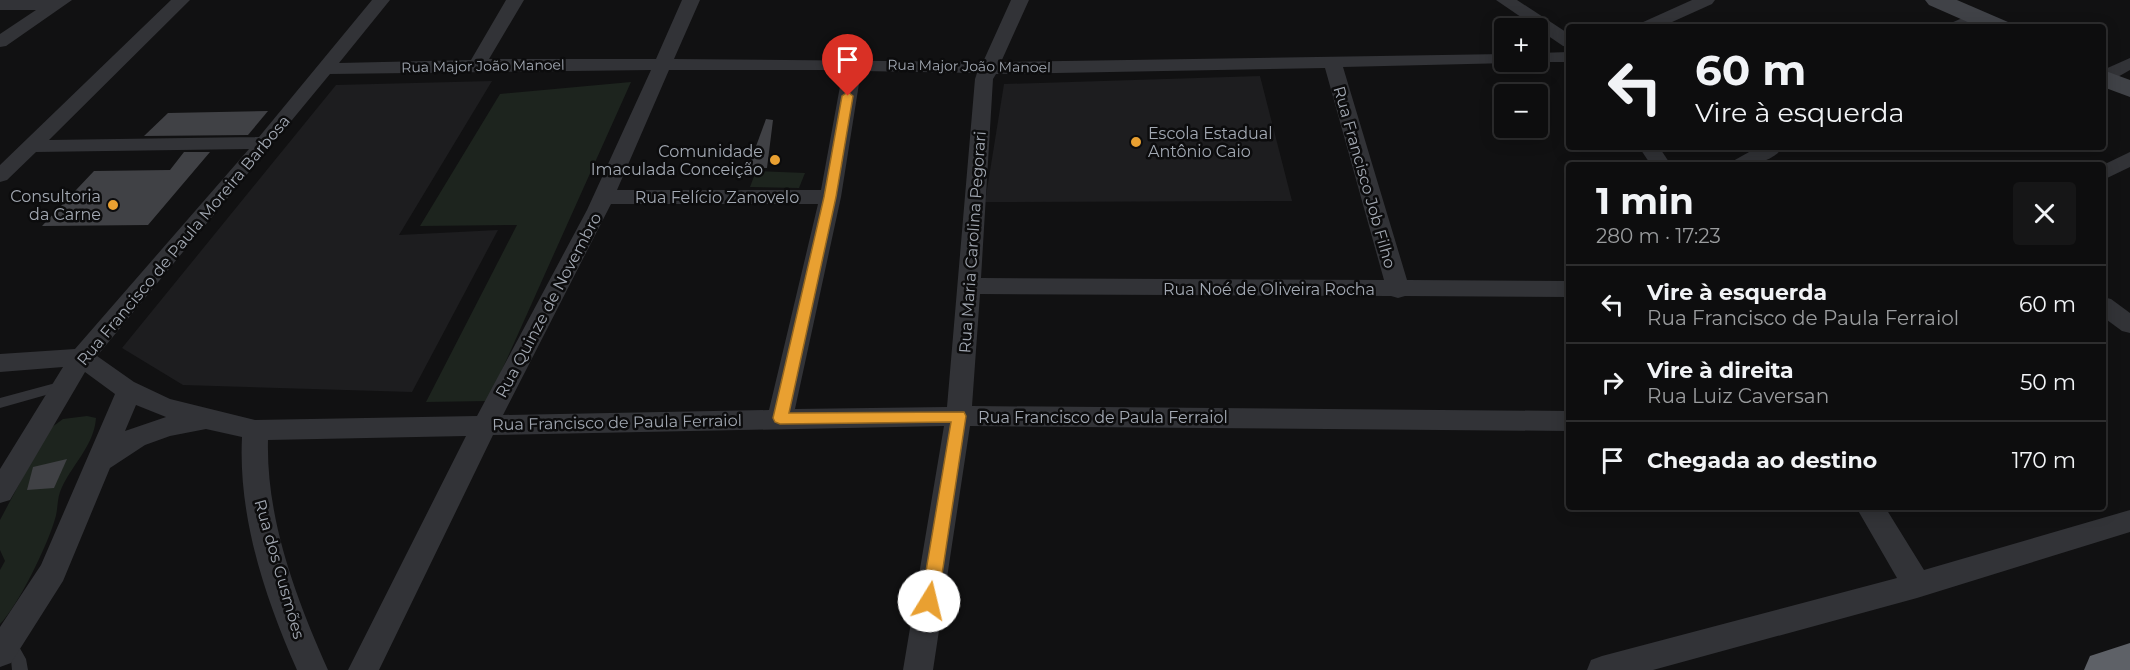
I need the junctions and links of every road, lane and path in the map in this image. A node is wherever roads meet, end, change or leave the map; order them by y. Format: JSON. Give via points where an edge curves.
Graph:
{"nodes":[{"id":1,"x":180,"y":0,"type":"edge"},
{"id":2,"x":381,"y":0,"type":"edge"},
{"id":3,"x":515,"y":0,"type":"edge"},
{"id":4,"x":691,"y":0,"type":"edge"},
{"id":5,"x":1020,"y":0,"type":"edge"},
{"id":6,"x":1505,"y":0,"type":"edge"},
{"id":7,"x":1706,"y":0,"type":"edge"},
{"id":8,"x":1923,"y":0,"type":"edge"},
{"id":9,"x":1937,"y":0,"type":"edge"},
{"id":10,"x":60,"y":2,"type":"edge"},
{"id":11,"x":0,"y":5,"type":"edge"},
{"id":12,"x":1972,"y":23,"type":"edge"},
{"id":13,"x":1654,"y":24,"type":"edge"},
{"id":14,"x":1566,"y":40,"type":"edge"},
{"id":15,"x":0,"y":42,"type":"edge"},
{"id":16,"x":1566,"y":57,"type":"edge"},
{"id":17,"x":1548,"y":58,"type":"edge"},
{"id":18,"x":1494,"y":59,"type":"edge"},
{"id":19,"x":1333,"y":63,"type":"junction"},
{"id":20,"x":663,"y":64,"type":"junction"},
{"id":21,"x":853,"y":64,"type":"junction"},
{"id":22,"x":477,"y":65,"type":"junction"},
{"id":23,"x":988,"y":68,"type":"junction"},
{"id":24,"x":325,"y":69,"type":"junction"},
{"id":25,"x":2115,"y":74,"type":"edge"},
{"id":26,"x":2130,"y":89,"type":"edge"},
{"id":27,"x":265,"y":143,"type":"junction"},
{"id":28,"x":32,"y":146,"type":"junction"},
{"id":29,"x":1768,"y":150,"type":"edge"},
{"id":30,"x":2130,"y":158,"type":"edge"},
{"id":31,"x":1746,"y":162,"type":"edge"},
{"id":32,"x":2106,"y":172,"type":"edge"},
{"id":33,"x":0,"y":176,"type":"edge"},
{"id":34,"x":604,"y":197,"type":"junction"},
{"id":35,"x":830,"y":197,"type":"junction"},
{"id":36,"x":969,"y":286,"type":"junction"},
{"id":37,"x":1566,"y":289,"type":"edge"},
{"id":38,"x":1398,"y":290,"type":"junction"},
{"id":39,"x":2106,"y":310,"type":"edge"},
{"id":40,"x":2130,"y":325,"type":"edge"},
{"id":41,"x":82,"y":357,"type":"junction"},
{"id":42,"x":0,"y":363,"type":"edge"},
{"id":43,"x":65,"y":385,"type":"junction"},
{"id":44,"x":129,"y":392,"type":"junction"},
{"id":45,"x":0,"y":403,"type":"edge"},
{"id":46,"x":959,"y":416,"type":"junction"},
{"id":47,"x":780,"y":418,"type":"junction"},
{"id":48,"x":207,"y":420,"type":"junction"},
{"id":49,"x":1566,"y":421,"type":"edge"},
{"id":50,"x":484,"y":426,"type":"junction"},
{"id":51,"x":255,"y":430,"type":"junction"},
{"id":52,"x":100,"y":462,"type":"junction"},
{"id":53,"x":0,"y":492,"type":"edge"},
{"id":54,"x":1872,"y":510,"type":"edge"},
{"id":55,"x":2130,"y":521,"type":"edge"},
{"id":56,"x":1917,"y":585,"type":"junction"},
{"id":57,"x":4,"y":647,"type":"edge"},
{"id":58,"x":2130,"y":662,"type":"edge"},
{"id":59,"x":20,"y":670,"type":"edge"},
{"id":60,"x":313,"y":670,"type":"edge"},
{"id":61,"x":363,"y":670,"type":"edge"},
{"id":62,"x":918,"y":670,"type":"edge"},
{"id":63,"x":1602,"y":670,"type":"edge"},
{"id":64,"x":2105,"y":670,"type":"edge"}],
"edges":[{"from":1,"to":28,"type":"street"},
{"from":2,"to":24,"type":"street","name":"Rua Francisco de Paula Moreira Barbosa"},
{"from":3,"to":22,"type":"street"},
{"from":4,"to":20,"type":"street","name":"Rua Quinze de Novembro"},
{"from":5,"to":23,"type":"street","name":"Rua Maria Carolina Pegorari"},
{"from":6,"to":14,"type":"street"},
{"from":7,"to":13,"type":"street"},
{"from":8,"to":12,"type":"street"},
{"from":9,"to":12,"type":"street"},
{"from":10,"to":11,"type":"street"},
{"from":10,"to":15,"type":"street"},
{"from":16,"to":17,"type":"street"},
{"from":18,"to":19,"type":"street","name":"Rua Major João Manoel"},
{"from":19,"to":23,"type":"street","name":"Rua Major João Manoel"},
{"from":19,"to":38,"type":"street","name":"Rua Francisco Job Filho"},
{"from":20,"to":21,"type":"street","name":"Rua Major João Manoel"},
{"from":20,"to":22,"type":"street","name":"Rua Major João Manoel"},
{"from":20,"to":34,"type":"street","name":"Rua Quinze de Novembro"},
{"from":21,"to":23,"type":"street","name":"Rua Major João Manoel"},
{"from":21,"to":35,"type":"street"},
{"from":22,"to":24,"type":"street","name":"Rua Major João Manoel"},
{"from":23,"to":36,"type":"street","name":"Rua Maria Carolina Pegorari","via":[[984,79]]},
{"from":24,"to":27,"type":"street","name":"Rua Francisco de Paula Moreira Barbosa"},
{"from":25,"to":26,"type":"street"},
{"from":27,"to":28,"type":"street"},
{"from":27,"to":41,"type":"street","name":"Rua Francisco de Paula Moreira Barbosa"},
{"from":28,"to":33,"type":"street"},
{"from":29,"to":31,"type":"street"},
{"from":30,"to":32,"type":"street"},
{"from":34,"to":35,"type":"street","name":"Rua Felício Zanovelo"},
{"from":34,"to":50,"type":"street","name":"Rua Quinze de Novembro"},
{"from":35,"to":47,"type":"street"},
{"from":36,"to":38,"type":"street","name":"Rua Noé de Oliveira Rocha"},
{"from":36,"to":46,"type":"street","name":"Rua Maria Carolina Pegorari"},
{"from":37,"to":38,"type":"street","name":"Rua Noé de Oliveira Rocha"},
{"from":39,"to":40,"type":"street"},
{"from":41,"to":42,"type":"street"},
{"from":41,"to":43,"type":"street","name":"Rua Francisco de Paula Moreira Barbosa"},
{"from":41,"to":44,"type":"street","name":"Rua Francisco de Paula Ferraiol"},
{"from":43,"to":45,"type":"lane"},
{"from":43,"to":53,"type":"street","name":"Rua Francisco de Paula Moreira Barbosa"},
{"from":44,"to":48,"type":"street","name":"Rua Francisco de Paula Ferraiol"},
{"from":44,"to":52,"type":"street"},
{"from":46,"to":47,"type":"street","name":"Rua Francisco de Paula Ferraiol"},
{"from":46,"to":49,"type":"street","name":"Rua Francisco de Paula Ferraiol"},
{"from":46,"to":62,"type":"street","name":"Rua Maria Carolina Pegorari"},
{"from":47,"to":50,"type":"street","name":"Rua Francisco de Paula Ferraiol"},
{"from":48,"to":51,"type":"street","name":"Rua Francisco de Paula Ferraiol"},
{"from":48,"to":52,"type":"street","name":"Rua Francisco de Paula Ferraiol","via":[[133,437]]},
{"from":50,"to":51,"type":"street","name":"Rua Francisco de Paula Ferraiol"},
{"from":50,"to":61,"type":"street","name":"Rua Quinze de Novembro"},
{"from":51,"to":60,"type":"street","name":"Rua dos Gusmões","via":[[255,476],[271,550],[299,641]]},
{"from":52,"to":57,"type":"street","via":[[53,572]]},
{"from":54,"to":56,"type":"street"},
{"from":55,"to":56,"type":"street"},
{"from":56,"to":63,"type":"street"},
{"from":57,"to":59,"type":"lane","via":[[18,659]]},
{"from":58,"to":64,"type":"highway"}]}
